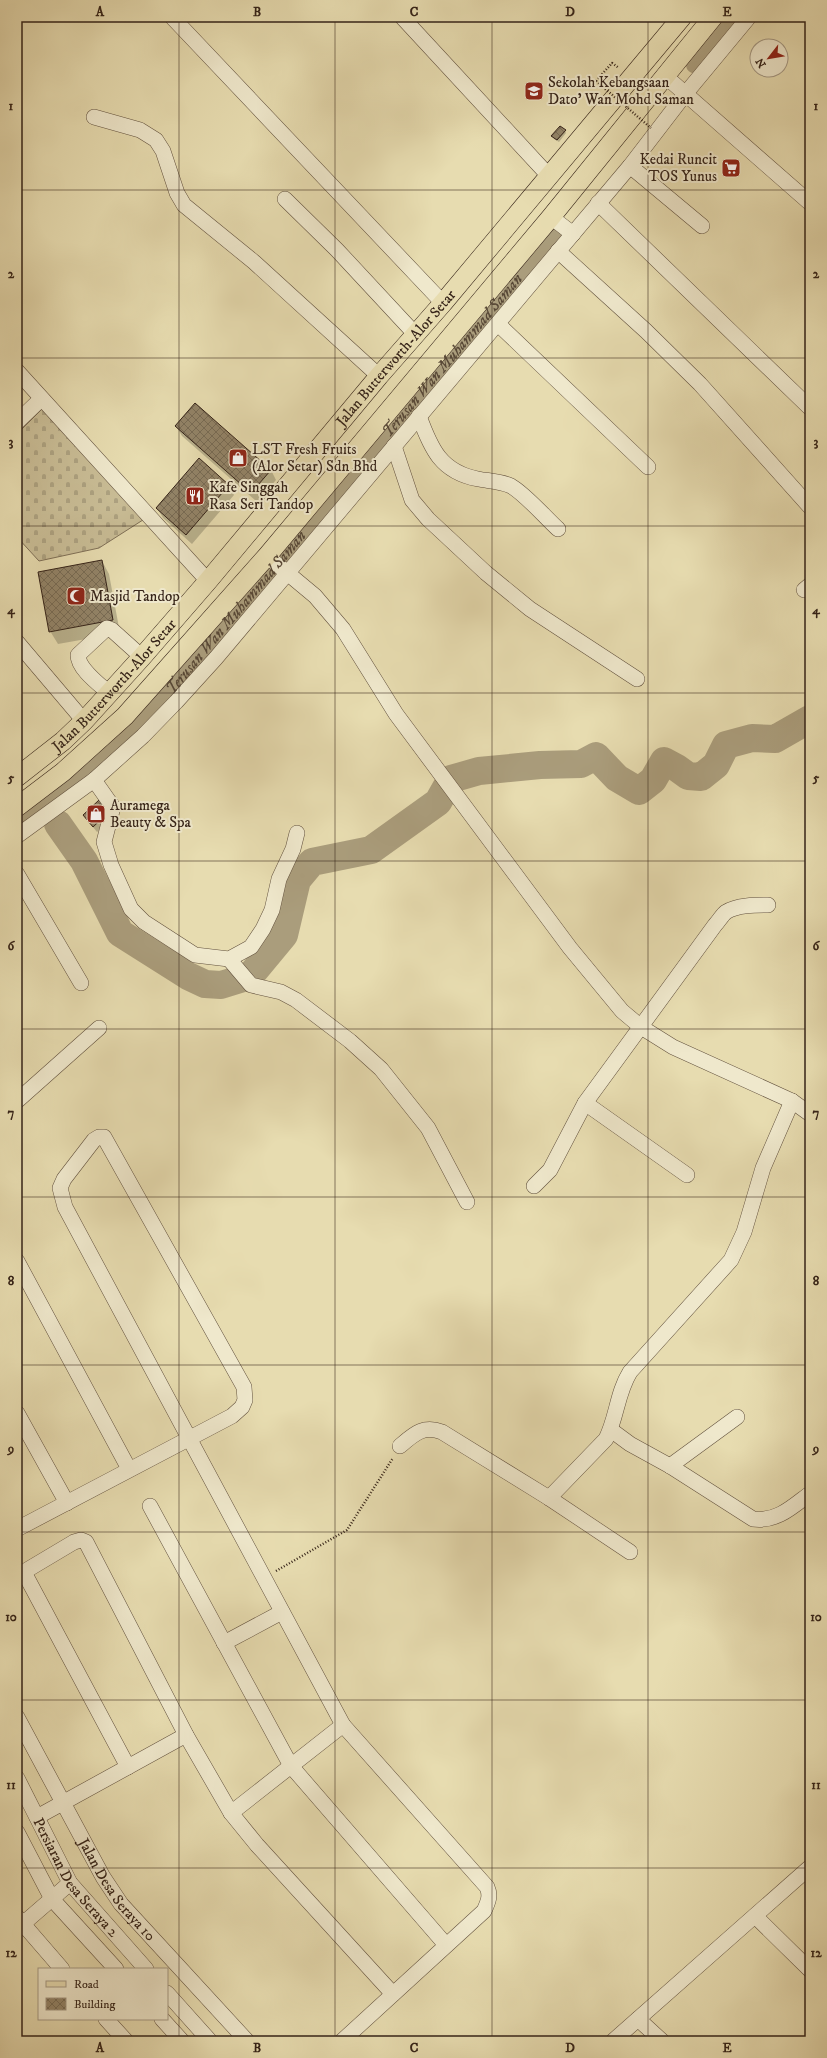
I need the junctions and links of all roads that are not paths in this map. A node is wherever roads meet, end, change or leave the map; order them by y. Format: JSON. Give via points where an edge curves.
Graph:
{"nodes":[{"id":1,"x":172,"y":17,"type":"edge"},
{"id":2,"x":402,"y":17,"type":"edge"},
{"id":3,"x":682,"y":17,"type":"edge"},
{"id":4,"x":712,"y":17,"type":"edge"},
{"id":5,"x":749,"y":17,"type":"edge"},
{"id":6,"x":664,"y":75,"type":"junction"},
{"id":7,"x":686,"y":93,"type":"junction"},
{"id":8,"x":94,"y":117,"type":"dead end"},
{"id":9,"x":630,"y":166,"type":"junction"},
{"id":10,"x":549,"y":176,"type":"junction"},
{"id":11,"x":286,"y":199,"type":"dead end"},
{"id":12,"x":598,"y":203,"type":"junction"},
{"id":13,"x":810,"y":203,"type":"edge"},
{"id":14,"x":550,"y":217,"type":"junction"},
{"id":15,"x":702,"y":226,"type":"dead end"},
{"id":16,"x":573,"y":234,"type":"junction"},
{"id":17,"x":558,"y":251,"type":"junction"},
{"id":18,"x":444,"y":303,"type":"junction"},
{"id":19,"x":498,"y":324,"type":"junction"},
{"id":20,"x":416,"y":335,"type":"junction"},
{"id":21,"x":17,"y":371,"type":"edge"},
{"id":22,"x":379,"y":376,"type":"junction"},
{"id":23,"x":41,"y":398,"type":"junction"},
{"id":24,"x":810,"y":408,"type":"edge"},
{"id":25,"x":419,"y":416,"type":"junction"},
{"id":26,"x":17,"y":422,"type":"edge"},
{"id":27,"x":394,"y":446,"type":"junction"},
{"id":28,"x":648,"y":467,"type":"dead end"},
{"id":29,"x":810,"y":507,"type":"edge"},
{"id":30,"x":558,"y":529,"type":"dead end"},
{"id":31,"x":267,"y":556,"type":"junction"},
{"id":32,"x":288,"y":573,"type":"junction"},
{"id":33,"x":208,"y":581,"type":"junction"},
{"id":34,"x":17,"y":642,"type":"edge"},
{"id":35,"x":142,"y":657,"type":"junction"},
{"id":36,"x":637,"y":679,"type":"dead end"},
{"id":37,"x":109,"y":693,"type":"junction"},
{"id":38,"x":84,"y":721,"type":"junction"},
{"id":39,"x":17,"y":777,"type":"edge"},
{"id":40,"x":94,"y":780,"type":"junction"},
{"id":41,"x":17,"y":807,"type":"edge"},
{"id":42,"x":297,"y":833,"type":"dead end"},
{"id":43,"x":17,"y":836,"type":"edge"},
{"id":44,"x":17,"y":874,"type":"edge"},
{"id":45,"x":768,"y":905,"type":"dead end"},
{"id":46,"x":231,"y":961,"type":"junction"},
{"id":47,"x":81,"y":983,"type":"dead end"},
{"id":48,"x":641,"y":1027,"type":"junction"},
{"id":49,"x":99,"y":1028,"type":"dead end"},
{"id":50,"x":17,"y":1101,"type":"edge"},
{"id":51,"x":792,"y":1101,"type":"junction"},
{"id":52,"x":585,"y":1103,"type":"junction"},
{"id":53,"x":810,"y":1114,"type":"edge"},
{"id":54,"x":687,"y":1175,"type":"dead end"},
{"id":55,"x":534,"y":1186,"type":"dead end"},
{"id":56,"x":467,"y":1202,"type":"dead end"},
{"id":57,"x":17,"y":1260,"type":"edge"},
{"id":58,"x":17,"y":1413,"type":"edge"},
{"id":59,"x":737,"y":1417,"type":"dead end"},
{"id":60,"x":611,"y":1430,"type":"junction"},
{"id":61,"x":188,"y":1438,"type":"junction"},
{"id":62,"x":400,"y":1446,"type":"road end"},
{"id":63,"x":670,"y":1466,"type":"junction"},
{"id":64,"x":129,"y":1469,"type":"junction"},
{"id":65,"x":808,"y":1495,"type":"dead end"},
{"id":66,"x":549,"y":1498,"type":"junction"},
{"id":67,"x":67,"y":1503,"type":"junction"},
{"id":68,"x":150,"y":1506,"type":"dead end"},
{"id":69,"x":17,"y":1528,"type":"edge"},
{"id":70,"x":630,"y":1552,"type":"dead end"},
{"id":71,"x":282,"y":1612,"type":"junction"},
{"id":72,"x":224,"y":1643,"type":"junction"},
{"id":73,"x":17,"y":1717,"type":"edge"},
{"id":74,"x":343,"y":1726,"type":"junction"},
{"id":75,"x":186,"y":1735,"type":"junction"},
{"id":76,"x":291,"y":1766,"type":"junction"},
{"id":77,"x":128,"y":1767,"type":"junction"},
{"id":78,"x":17,"y":1778,"type":"edge"},
{"id":79,"x":62,"y":1803,"type":"junction"},
{"id":80,"x":230,"y":1813,"type":"junction"},
{"id":81,"x":38,"y":1817,"type":"junction"},
{"id":82,"x":17,"y":1832,"type":"edge"},
{"id":83,"x":809,"y":1870,"type":"edge"},
{"id":84,"x":70,"y":1883,"type":"junction"},
{"id":85,"x":52,"y":1899,"type":"junction"},
{"id":86,"x":755,"y":1916,"type":"junction"},
{"id":87,"x":19,"y":1924,"type":"edge"},
{"id":88,"x":446,"y":1945,"type":"junction"},
{"id":89,"x":61,"y":1968,"type":"edge"},
{"id":90,"x":115,"y":1968,"type":"edge"},
{"id":91,"x":145,"y":1968,"type":"edge"},
{"id":92,"x":810,"y":1970,"type":"edge"},
{"id":93,"x":168,"y":1994,"type":"edge"},
{"id":94,"x":393,"y":1994,"type":"junction"},
{"id":95,"x":638,"y":2019,"type":"junction"},
{"id":96,"x":107,"y":2020,"type":"edge"},
{"id":97,"x":163,"y":2020,"type":"edge"},
{"id":98,"x":126,"y":2041,"type":"edge"},
{"id":99,"x":182,"y":2041,"type":"edge"},
{"id":100,"x":210,"y":2041,"type":"edge"},
{"id":101,"x":247,"y":2041,"type":"edge"},
{"id":102,"x":342,"y":2041,"type":"edge"},
{"id":103,"x":612,"y":2041,"type":"edge"},
{"id":104,"x":662,"y":2041,"type":"edge"}],
"edges":[{"from":1,"to":18,"type":"street"},
{"from":2,"to":10,"type":"street"},
{"from":3,"to":10,"type":"main road","name":"Jalan Butterworth-Alor Setar"},
{"from":4,"to":6,"type":"main road","name":"Jalan Butterworth-Alor Setar"},
{"from":5,"to":7,"type":"street"},
{"from":6,"to":7,"type":"street"},
{"from":6,"to":14,"type":"main road","name":"Jalan Butterworth-Alor Setar"},
{"from":7,"to":9,"type":"street"},
{"from":7,"to":13,"type":"street"},
{"from":8,"to":22,"type":"street","via":[[140,130],[156,140],[163,151],[177,193],[184,205],[254,262]]},
{"from":9,"to":12,"type":"street"},
{"from":9,"to":15,"type":"street"},
{"from":10,"to":18,"type":"main road","name":"Jalan Butterworth-Alor Setar"},
{"from":11,"to":20,"type":"street"},
{"from":12,"to":16,"type":"street"},
{"from":12,"to":24,"type":"street"},
{"from":14,"to":16,"type":"street"},
{"from":14,"to":31,"type":"main road","name":"Jalan Butterworth-Alor Setar"},
{"from":16,"to":17,"type":"street"},
{"from":17,"to":19,"type":"street"},
{"from":17,"to":29,"type":"street","via":[[700,384]]},
{"from":18,"to":20,"type":"main road","name":"Jalan Butterworth-Alor Setar"},
{"from":19,"to":25,"type":"street"},
{"from":19,"to":28,"type":"street"},
{"from":20,"to":22,"type":"main road","name":"Jalan Butterworth-Alor Setar"},
{"from":21,"to":23,"type":"street"},
{"from":22,"to":33,"type":"main road","name":"Jalan Butterworth-Alor Setar"},
{"from":23,"to":26,"type":"street"},
{"from":23,"to":33,"type":"street"},
{"from":25,"to":27,"type":"street"},
{"from":25,"to":30,"type":"street","via":[[428,441],[442,462],[464,476],[510,486]]},
{"from":27,"to":32,"type":"street"},
{"from":27,"to":36,"type":"street","via":[[412,500],[428,519],[486,573],[530,609]]},
{"from":31,"to":32,"type":"street"},
{"from":31,"to":41,"type":"main road","name":"Jalan Butterworth-Alor Setar","via":[[125,716],[64,772]]},
{"from":32,"to":40,"type":"street","via":[[176,702]]},
{"from":32,"to":48,"type":"street","via":[[315,596],[344,629],[396,714],[570,948],[622,1011]]},
{"from":33,"to":35,"type":"main road","name":"Jalan Butterworth-Alor Setar"},
{"from":34,"to":38,"type":"street"},
{"from":35,"to":37,"type":"main road","name":"Jalan Butterworth-Alor Setar"},
{"from":35,"to":37,"type":"street","via":[[107,628],[78,655],[82,666]]},
{"from":37,"to":38,"type":"main road","name":"Jalan Butterworth-Alor Setar"},
{"from":38,"to":39,"type":"main road","name":"Jalan Butterworth-Alor Setar"},
{"from":40,"to":43,"type":"street"},
{"from":40,"to":46,"type":"street","via":[[113,807],[104,842],[111,865],[131,909],[144,922],[195,956]]},
{"from":42,"to":46,"type":"street","via":[[263,930],[251,948]]},
{"from":44,"to":47,"type":"street"},
{"from":45,"to":48,"type":"street","via":[[749,906],[726,912]]},
{"from":46,"to":56,"type":"street","via":[[251,985],[281,992],[296,1000],[350,1041],[381,1069],[428,1128]]},
{"from":48,"to":51,"type":"street","via":[[673,1047]]},
{"from":48,"to":52,"type":"street"},
{"from":49,"to":50,"type":"street"},
{"from":51,"to":53,"type":"street"},
{"from":51,"to":60,"type":"street","via":[[763,1168],[740,1245],[721,1273],[630,1372],[619,1395]]},
{"from":52,"to":54,"type":"street"},
{"from":52,"to":55,"type":"street","via":[[550,1170]]},
{"from":57,"to":64,"type":"street"},
{"from":58,"to":67,"type":"street"},
{"from":59,"to":63,"type":"street"},
{"from":60,"to":63,"type":"street","via":[[630,1444]]},
{"from":60,"to":66,"type":"street","via":[[597,1449]]},
{"from":61,"to":61,"type":"street","via":[[65,1207],[60,1188],[64,1179],[99,1137],[107,1140],[244,1387],[245,1400],[242,1407],[232,1416]]},
{"from":61,"to":64,"type":"street"},
{"from":61,"to":71,"type":"street"},
{"from":62,"to":66,"type":"street","via":[[423,1430],[442,1432]]},
{"from":63,"to":65,"type":"street","via":[[753,1519],[765,1520],[776,1517]]},
{"from":64,"to":67,"type":"street"},
{"from":66,"to":70,"type":"street"},
{"from":67,"to":69,"type":"street"},
{"from":68,"to":72,"type":"street"},
{"from":71,"to":72,"type":"street"},
{"from":71,"to":74,"type":"street"},
{"from":72,"to":76,"type":"street"},
{"from":73,"to":79,"type":"street","name":"Jalan Desa Seraya 10"},
{"from":74,"to":76,"type":"street"},
{"from":74,"to":88,"type":"street","via":[[487,1887],[489,1900],[484,1911]]},
{"from":75,"to":77,"type":"street"},
{"from":75,"to":77,"type":"street","via":[[86,1542],[74,1542],[33,1565],[27,1570],[26,1576]]},
{"from":75,"to":80,"type":"street"},
{"from":76,"to":80,"type":"street"},
{"from":76,"to":88,"type":"street"},
{"from":77,"to":79,"type":"street"},
{"from":78,"to":81,"type":"street","name":"Persiaran Desa Seraya 2"},
{"from":79,"to":81,"type":"street"},
{"from":79,"to":101,"type":"street","name":"Jalan Desa Seraya 10","via":[[121,1904]]},
{"from":80,"to":94,"type":"street","via":[[256,1845]]},
{"from":81,"to":84,"type":"street","name":"Persiaran Desa Seraya 2"},
{"from":82,"to":85,"type":"street","name":"Persiaran Desa Seraya 2"},
{"from":83,"to":86,"type":"street"},
{"from":84,"to":85,"type":"street"},
{"from":84,"to":91,"type":"street","name":"Persiaran Desa Seraya 2"},
{"from":85,"to":87,"type":"street"},
{"from":85,"to":90,"type":"street","name":"Persiaran Desa Seraya 2"},
{"from":86,"to":92,"type":"street"},
{"from":86,"to":95,"type":"street"},
{"from":87,"to":89,"type":"street"},
{"from":88,"to":94,"type":"street"},
{"from":93,"to":100,"type":"street"},
{"from":94,"to":102,"type":"street"},
{"from":95,"to":103,"type":"street"},
{"from":95,"to":104,"type":"street"},
{"from":96,"to":98,"type":"street"},
{"from":97,"to":99,"type":"street"}]}
